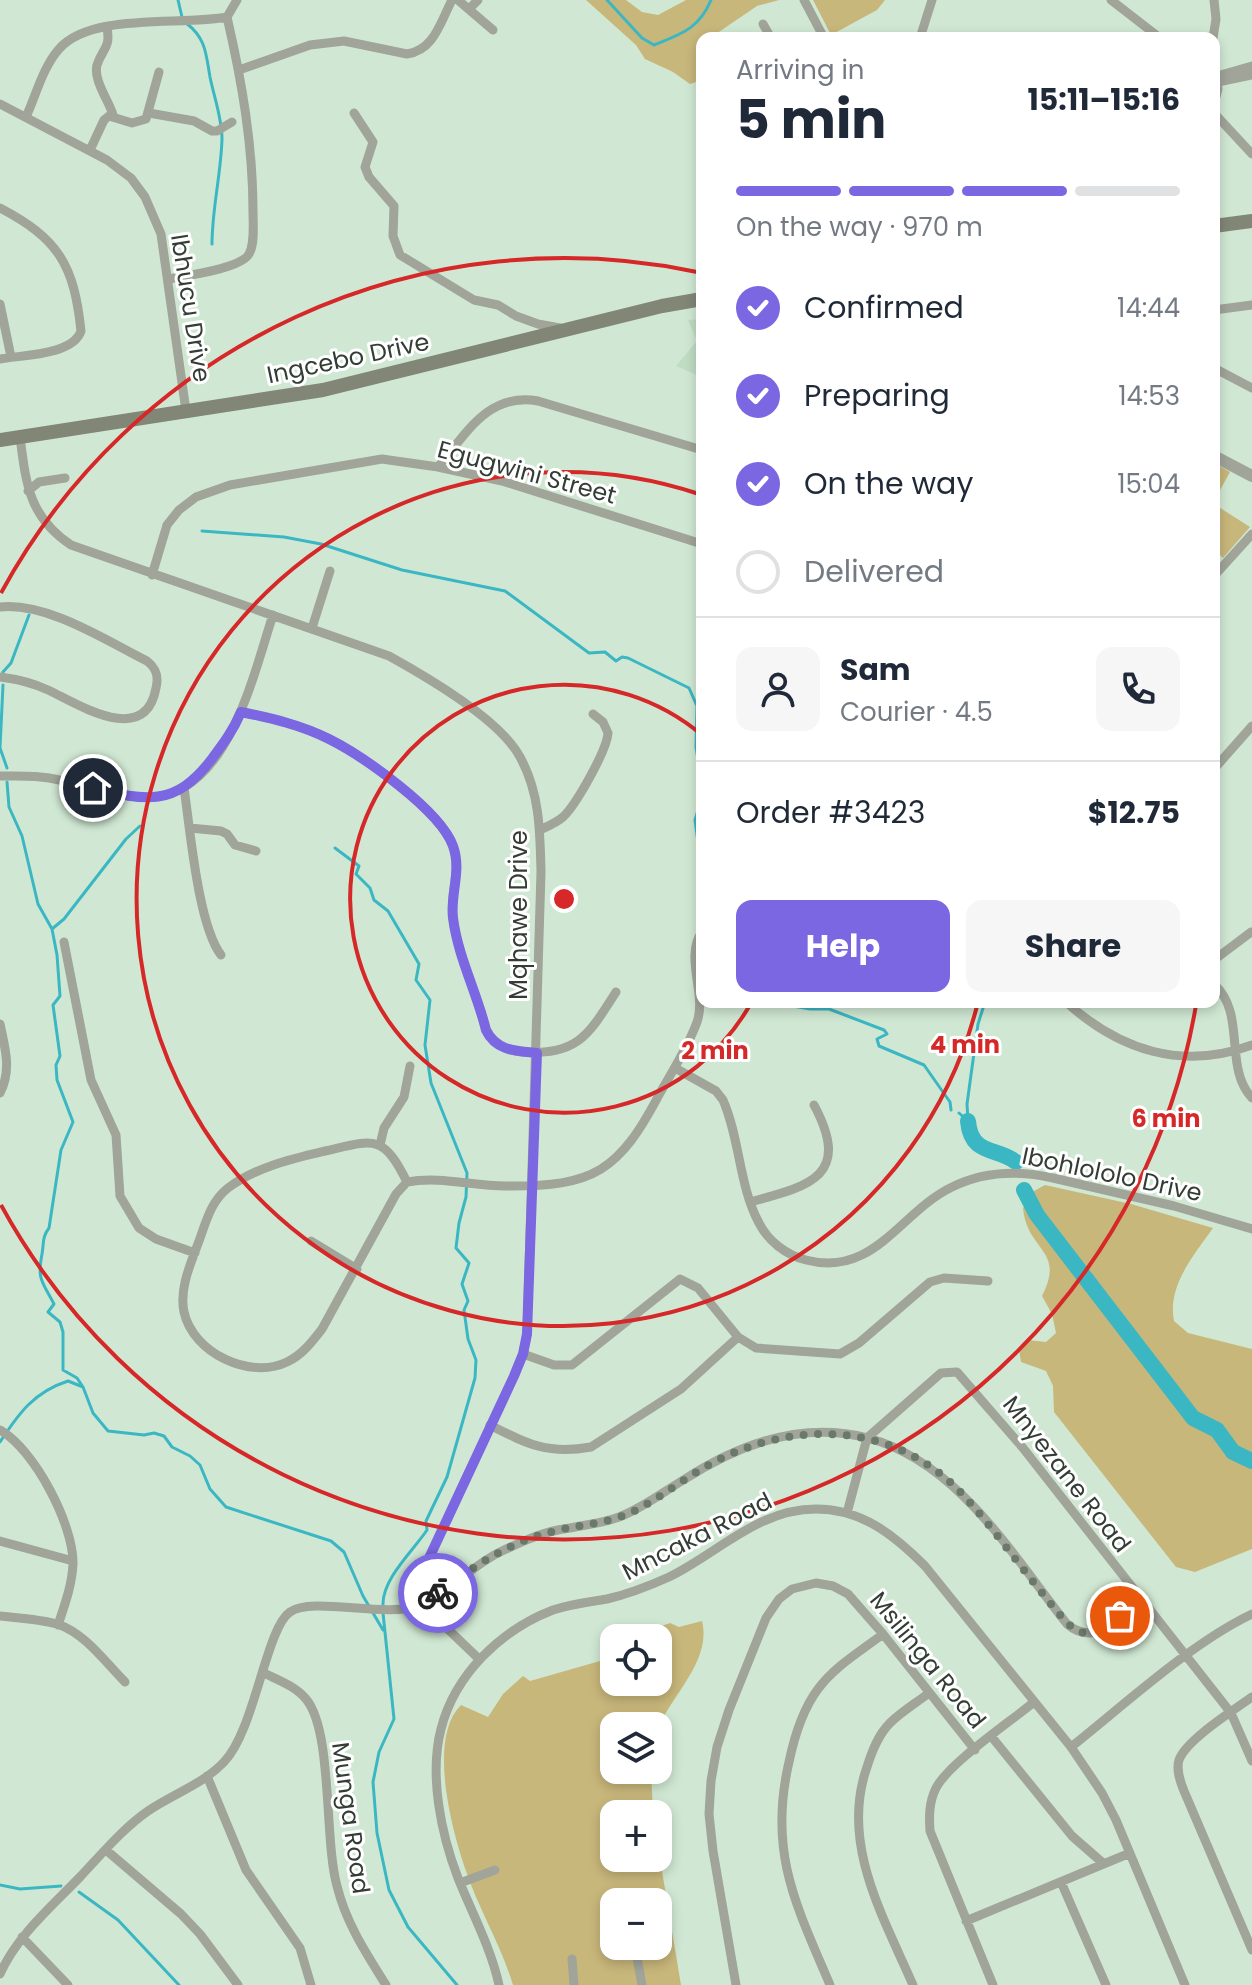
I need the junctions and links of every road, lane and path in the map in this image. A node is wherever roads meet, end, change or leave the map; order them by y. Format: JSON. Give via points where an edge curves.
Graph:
{"nodes":[{"id":1,"x":237,"y":0,"type":"edge"},
{"id":2,"x":452,"y":0,"type":"edge"},
{"id":3,"x":458,"y":0,"type":"edge"},
{"id":4,"x":478,"y":0,"type":"edge"},
{"id":5,"x":804,"y":0,"type":"edge"},
{"id":6,"x":932,"y":0,"type":"edge"},
{"id":7,"x":1111,"y":0,"type":"edge"},
{"id":8,"x":1214,"y":0,"type":"edge"},
{"id":9,"x":469,"y":9,"type":"junction"},
{"id":10,"x":227,"y":17,"type":"junction"},
{"id":11,"x":763,"y":24,"type":"dead end"},
{"id":12,"x":107,"y":28,"type":"junction"},
{"id":13,"x":493,"y":30,"type":"dead end"},
{"id":14,"x":768,"y":32,"type":"edge"},
{"id":15,"x":821,"y":32,"type":"edge"},
{"id":16,"x":922,"y":32,"type":"edge"},
{"id":17,"x":1152,"y":32,"type":"edge"},
{"id":18,"x":1214,"y":32,"type":"edge"},
{"id":19,"x":1252,"y":66,"type":"edge"},
{"id":20,"x":239,"y":70,"type":"junction"},
{"id":21,"x":159,"y":72,"type":"dead end"},
{"id":22,"x":1252,"y":75,"type":"edge"},
{"id":23,"x":1220,"y":78,"type":"edge"},
{"id":24,"x":1220,"y":79,"type":"edge"},
{"id":25,"x":0,"y":104,"type":"edge"},
{"id":26,"x":149,"y":113,"type":"junction"},
{"id":27,"x":354,"y":113,"type":"dead end"},
{"id":28,"x":113,"y":115,"type":"junction"},
{"id":29,"x":26,"y":117,"type":"junction"},
{"id":30,"x":1220,"y":119,"type":"edge"},
{"id":31,"x":232,"y":122,"type":"dead end"},
{"id":32,"x":90,"y":150,"type":"junction"},
{"id":33,"x":1252,"y":154,"type":"edge"},
{"id":34,"x":0,"y":208,"type":"edge"},
{"id":35,"x":1252,"y":221,"type":"edge"},
{"id":36,"x":1220,"y":225,"type":"edge"},
{"id":37,"x":168,"y":279,"type":"junction"},
{"id":38,"x":696,"y":300,"type":"edge"},
{"id":39,"x":0,"y":304,"type":"edge"},
{"id":40,"x":1252,"y":305,"type":"edge"},
{"id":41,"x":1220,"y":309,"type":"edge"},
{"id":42,"x":567,"y":329,"type":"junction"},
{"id":43,"x":5,"y":358,"type":"edge"},
{"id":44,"x":1220,"y":371,"type":"edge"},
{"id":45,"x":1252,"y":388,"type":"edge"},
{"id":46,"x":186,"y":411,"type":"junction"},
{"id":47,"x":20,"y":437,"type":"junction"},
{"id":48,"x":0,"y":440,"type":"edge"},
{"id":49,"x":696,"y":448,"type":"edge"},
{"id":50,"x":1220,"y":459,"type":"edge"},
{"id":51,"x":438,"y":467,"type":"junction"},
{"id":52,"x":1252,"y":476,"type":"edge"},
{"id":53,"x":65,"y":478,"type":"dead end"},
{"id":54,"x":28,"y":491,"type":"junction"},
{"id":55,"x":1252,"y":534,"type":"edge"},
{"id":56,"x":696,"y":542,"type":"edge"},
{"id":57,"x":1220,"y":569,"type":"edge"},
{"id":58,"x":330,"y":571,"type":"dead end"},
{"id":59,"x":152,"y":575,"type":"junction"},
{"id":60,"x":0,"y":607,"type":"edge"},
{"id":61,"x":273,"y":615,"type":"junction"},
{"id":62,"x":312,"y":628,"type":"junction"},
{"id":63,"x":0,"y":677,"type":"edge"},
{"id":64,"x":241,"y":712,"type":"junction"},
{"id":65,"x":593,"y":714,"type":"dead end"},
{"id":66,"x":1252,"y":726,"type":"edge"},
{"id":67,"x":1220,"y":762,"type":"edge"},
{"id":68,"x":0,"y":776,"type":"edge"},
{"id":69,"x":184,"y":788,"type":"junction"},
{"id":70,"x":190,"y":828,"type":"junction"},
{"id":71,"x":540,"y":830,"type":"junction"},
{"id":72,"x":256,"y":851,"type":"dead end"},
{"id":73,"x":1251,"y":932,"type":"edge"},
{"id":74,"x":64,"y":942,"type":"dead end"},
{"id":75,"x":221,"y":955,"type":"dead end"},
{"id":76,"x":1220,"y":955,"type":"edge"},
{"id":77,"x":616,"y":992,"type":"dead end"},
{"id":78,"x":1220,"y":993,"type":"edge"},
{"id":79,"x":699,"y":1008,"type":"edge"},
{"id":80,"x":1073,"y":1008,"type":"edge"},
{"id":81,"x":0,"y":1024,"type":"edge"},
{"id":82,"x":1252,"y":1045,"type":"edge"},
{"id":83,"x":1236,"y":1051,"type":"junction"},
{"id":84,"x":537,"y":1053,"type":"junction"},
{"id":85,"x":410,"y":1066,"type":"dead end"},
{"id":86,"x":675,"y":1068,"type":"junction"},
{"id":87,"x":0,"y":1093,"type":"edge"},
{"id":88,"x":1252,"y":1098,"type":"edge"},
{"id":89,"x":814,"y":1105,"type":"dead end"},
{"id":90,"x":380,"y":1145,"type":"junction"},
{"id":91,"x":407,"y":1182,"type":"junction"},
{"id":92,"x":532,"y":1185,"type":"junction"},
{"id":93,"x":750,"y":1202,"type":"junction"},
{"id":94,"x":1252,"y":1229,"type":"edge"},
{"id":95,"x":311,"y":1241,"type":"dead end"},
{"id":96,"x":195,"y":1253,"type":"junction"},
{"id":97,"x":357,"y":1269,"type":"junction"},
{"id":98,"x":988,"y":1281,"type":"dead end"},
{"id":99,"x":738,"y":1337,"type":"junction"},
{"id":100,"x":523,"y":1354,"type":"junction"},
{"id":101,"x":490,"y":1425,"type":"junction"},
{"id":102,"x":4,"y":1433,"type":"edge"},
{"id":103,"x":867,"y":1438,"type":"junction"},
{"id":104,"x":847,"y":1513,"type":"junction"},
{"id":105,"x":0,"y":1541,"type":"edge"},
{"id":106,"x":73,"y":1561,"type":"junction"},
{"id":107,"x":1141,"y":1600,"type":"junction"},
{"id":108,"x":424,"y":1603,"type":"junction"},
{"id":109,"x":1252,"y":1614,"type":"edge"},
{"id":110,"x":0,"y":1616,"type":"edge"},
{"id":111,"x":58,"y":1625,"type":"junction"},
{"id":112,"x":883,"y":1634,"type":"junction"},
{"id":113,"x":1187,"y":1656,"type":"junction"},
{"id":114,"x":479,"y":1659,"type":"junction"},
{"id":115,"x":264,"y":1673,"type":"junction"},
{"id":116,"x":125,"y":1682,"type":"dead end"},
{"id":117,"x":929,"y":1693,"type":"junction"},
{"id":118,"x":1252,"y":1697,"type":"edge"},
{"id":119,"x":1034,"y":1702,"type":"junction"},
{"id":120,"x":1231,"y":1713,"type":"junction"},
{"id":121,"x":991,"y":1736,"type":"junction"},
{"id":122,"x":1071,"y":1747,"type":"junction"},
{"id":123,"x":975,"y":1750,"type":"junction"},
{"id":124,"x":1252,"y":1761,"type":"edge"},
{"id":125,"x":207,"y":1776,"type":"junction"},
{"id":126,"x":106,"y":1850,"type":"junction"},
{"id":127,"x":1130,"y":1853,"type":"junction"},
{"id":128,"x":1104,"y":1864,"type":"junction"},
{"id":129,"x":495,"y":1870,"type":"dead end"},
{"id":130,"x":1061,"y":1882,"type":"junction"},
{"id":131,"x":460,"y":1883,"type":"junction"},
{"id":132,"x":966,"y":1921,"type":"junction"},
{"id":133,"x":22,"y":1937,"type":"junction"},
{"id":134,"x":1252,"y":1950,"type":"edge"},
{"id":135,"x":572,"y":1959,"type":"dead end"},
{"id":136,"x":638,"y":1960,"type":"edge"},
{"id":137,"x":0,"y":1974,"type":"edge"},
{"id":138,"x":1181,"y":1984,"type":"edge"},
{"id":139,"x":68,"y":1985,"type":"edge"},
{"id":140,"x":238,"y":1985,"type":"edge"},
{"id":141,"x":311,"y":1985,"type":"edge"},
{"id":142,"x":386,"y":1985,"type":"edge"},
{"id":143,"x":499,"y":1985,"type":"edge"},
{"id":144,"x":574,"y":1985,"type":"edge"},
{"id":145,"x":642,"y":1985,"type":"edge"},
{"id":146,"x":736,"y":1985,"type":"edge"},
{"id":147,"x":830,"y":1985,"type":"edge"},
{"id":148,"x":913,"y":1985,"type":"edge"},
{"id":149,"x":993,"y":1985,"type":"edge"},
{"id":150,"x":1106,"y":1985,"type":"edge"}],
"edges":[{"from":1,"to":10,"type":"street"},
{"from":2,"to":20,"type":"street","via":[[429,45],[414,53],[344,41],[310,45]]},
{"from":3,"to":9,"type":"street"},
{"from":4,"to":9,"type":"street"},
{"from":5,"to":15,"type":"street"},
{"from":6,"to":16,"type":"street"},
{"from":7,"to":17,"type":"street"},
{"from":8,"to":18,"type":"street"},
{"from":9,"to":13,"type":"street"},
{"from":10,"to":12,"type":"street"},
{"from":10,"to":20,"type":"street"},
{"from":11,"to":14,"type":"street"},
{"from":12,"to":28,"type":"street","via":[[97,77]]},
{"from":12,"to":29,"type":"street","via":[[75,36],[57,51]]},
{"from":19,"to":23,"type":"street"},
{"from":20,"to":37,"type":"street","via":[[253,170],[249,255],[232,265]]},
{"from":21,"to":26,"type":"street"},
{"from":22,"to":24,"type":"street"},
{"from":25,"to":29,"type":"street","name":"Ibhucu Drive"},
{"from":26,"to":28,"type":"street","via":[[136,123]]},
{"from":26,"to":31,"type":"street","via":[[194,121],[212,131]]},
{"from":27,"to":42,"type":"street","via":[[373,142],[367,173],[394,208],[398,254],[470,298],[538,324]]},
{"from":28,"to":32,"type":"street","via":[[104,120]]},
{"from":29,"to":32,"type":"street","name":"Ibhucu Drive"},
{"from":30,"to":33,"type":"street"},
{"from":32,"to":37,"type":"street","name":"Ibhucu Drive","via":[[121,169],[145,197],[161,234]]},
{"from":34,"to":43,"type":"street","via":[[38,231],[61,258],[73,279],[81,331],[68,348]]},
{"from":35,"to":36,"type":"main road"},
{"from":37,"to":46,"type":"street","name":"Ibhucu Drive"},
{"from":38,"to":42,"type":"main road","name":"Ingcebo Drive"},
{"from":39,"to":43,"type":"street"},
{"from":40,"to":41,"type":"street"},
{"from":42,"to":46,"type":"main road","name":"Ingcebo Drive","via":[[333,388]]},
{"from":44,"to":45,"type":"street"},
{"from":46,"to":47,"type":"main road","name":"Ingcebo Drive"},
{"from":47,"to":48,"type":"main road","name":"Ingcebo Drive"},
{"from":47,"to":54,"type":"street","name":"Mqhawe Drive"},
{"from":49,"to":51,"type":"street","via":[[518,399],[487,412]]},
{"from":50,"to":52,"type":"street"},
{"from":51,"to":56,"type":"street","name":"Egugwini Street","via":[[502,481]]},
{"from":51,"to":59,"type":"street","name":"Egugwini Street","via":[[374,460],[230,485],[196,497],[167,525]]},
{"from":53,"to":54,"type":"street","via":[[39,482]]},
{"from":54,"to":59,"type":"street","name":"Mqhawe Drive","via":[[38,513],[61,538]]},
{"from":55,"to":57,"type":"street"},
{"from":58,"to":62,"type":"street"},
{"from":59,"to":61,"type":"street","name":"Mqhawe Drive"},
{"from":60,"to":63,"type":"street","via":[[27,607],[59,619],[147,661],[157,680],[147,708],[125,718],[97,715],[32,684]]},
{"from":61,"to":62,"type":"street","name":"Mqhawe Drive"},
{"from":61,"to":64,"type":"street"},
{"from":62,"to":71,"type":"street","name":"Mqhawe Drive","via":[[406,665],[506,738],[525,766]]},
{"from":64,"to":69,"type":"street","via":[[230,736]]},
{"from":64,"to":84,"type":"street","via":[[335,742],[406,791],[444,829],[457,861],[453,919],[486,1030],[503,1048]]},
{"from":65,"to":71,"type":"street","via":[[606,727],[606,743],[568,811]]},
{"from":66,"to":67,"type":"street"},
{"from":68,"to":69,"type":"street","via":[[47,777],[140,797]]},
{"from":69,"to":70,"type":"street"},
{"from":70,"to":72,"type":"street","via":[[221,831],[235,845]]},
{"from":70,"to":75,"type":"street","via":[[209,931]]},
{"from":71,"to":84,"type":"street","name":"Mqhawe Drive"},
{"from":73,"to":76,"type":"street"},
{"from":74,"to":96,"type":"street","via":[[91,1080],[116,1135],[120,1196],[139,1228]]},
{"from":77,"to":84,"type":"street","via":[[575,1044]]},
{"from":78,"to":83,"type":"street","via":[[1230,1007]]},
{"from":79,"to":86,"type":"street"},
{"from":80,"to":83,"type":"street","via":[[1102,1032],[1135,1047],[1170,1055]]},
{"from":81,"to":87,"type":"street","via":[[8,1062]]},
{"from":82,"to":83,"type":"street"},
{"from":83,"to":88,"type":"street","via":[[1239,1076]]},
{"from":84,"to":92,"type":"street","name":"Mqhawe Drive"},
{"from":85,"to":90,"type":"street","via":[[404,1097],[384,1128]]},
{"from":86,"to":92,"type":"street","via":[[639,1134],[620,1156],[582,1179]]},
{"from":86,"to":93,"type":"street","name":"Ibohlololo Drive","via":[[723,1100]]},
{"from":89,"to":93,"type":"street","via":[[829,1139],[821,1170],[797,1190]]},
{"from":90,"to":91,"type":"street","via":[[390,1151]]},
{"from":90,"to":96,"type":"street","via":[[362,1143],[300,1157],[251,1175],[218,1197]]},
{"from":91,"to":92,"type":"street"},
{"from":91,"to":97,"type":"street"},
{"from":92,"to":100,"type":"street","name":"Mqhawe Drive"},
{"from":93,"to":94,"type":"street","name":"Ibohlololo Drive","via":[[773,1242],[798,1258],[823,1263],[848,1261],[874,1250],[938,1194],[970,1179],[1001,1173],[1034,1174],[1108,1190]]},
{"from":95,"to":97,"type":"street"},
{"from":96,"to":97,"type":"street","via":[[182,1296],[184,1315],[203,1344],[253,1368],[286,1363],[309,1346]]},
{"from":98,"to":99,"type":"street","via":[[930,1282],[840,1354],[756,1348]]},
{"from":99,"to":100,"type":"street","via":[[698,1288],[680,1279],[572,1365]]},
{"from":99,"to":101,"type":"street","via":[[681,1389],[591,1447],[541,1449]]},
{"from":100,"to":101,"type":"street","name":"Mqhawe Drive"},
{"from":101,"to":108,"type":"street","name":"Mqhawe Drive","via":[[423,1571]]},
{"from":102,"to":106,"type":"street","via":[[24,1450],[58,1509],[69,1531]]},
{"from":103,"to":104,"type":"street"},
{"from":103,"to":107,"type":"street","via":[[906,1454],[952,1484],[1074,1629],[1099,1632]]},
{"from":103,"to":107,"type":"street","name":"Mnyezane Road","via":[[941,1373],[957,1372]]},
{"from":103,"to":108,"type":"street","via":[[808,1433],[766,1439],[615,1519],[546,1533],[499,1552]]},
{"from":104,"to":114,"type":"street","name":"Mncaka Road","via":[[805,1509],[771,1517],[649,1586],[580,1602],[530,1621]]},
{"from":104,"to":119,"type":"street","name":"Mncaka Road","via":[[886,1531],[925,1566]]},
{"from":105,"to":106,"type":"street"},
{"from":106,"to":111,"type":"street"},
{"from":107,"to":113,"type":"street","name":"Mnyezane Road"},
{"from":108,"to":114,"type":"street"},
{"from":108,"to":115,"type":"street","via":[[405,1609],[293,1609],[279,1625]]},
{"from":109,"to":113,"type":"street"},
{"from":110,"to":111,"type":"street"},
{"from":111,"to":116,"type":"street","via":[[81,1638]]},
{"from":112,"to":117,"type":"street","name":"Msilinga Road"},
{"from":112,"to":146,"type":"street","name":"Msilinga Road","via":[[848,1594],[825,1584],[792,1589],[766,1618],[729,1710],[711,1781],[713,1851]]},
{"from":112,"to":147,"type":"street","via":[[818,1689],[792,1746],[783,1786],[786,1874]]},
{"from":113,"to":120,"type":"street","name":"Mnyezane Road"},
{"from":113,"to":122,"type":"street"},
{"from":114,"to":131,"type":"street","name":"Mncaka Road","via":[[449,1706],[437,1751],[439,1800]]},
{"from":115,"to":125,"type":"street","via":[[237,1743]]},
{"from":115,"to":142,"type":"street","name":"Munga Road","via":[[295,1689],[315,1713],[336,1885],[356,1938]]},
{"from":117,"to":123,"type":"street","name":"Msilinga Road"},
{"from":117,"to":148,"type":"street","via":[[880,1736],[861,1783],[857,1812],[864,1864]]},
{"from":118,"to":120,"type":"street"},
{"from":119,"to":121,"type":"street"},
{"from":119,"to":122,"type":"street","name":"Mncaka Road"},
{"from":120,"to":124,"type":"street","name":"Mnyezane Road"},
{"from":120,"to":134,"type":"street","via":[[1189,1746],[1178,1770]]},
{"from":121,"to":123,"type":"street"},
{"from":121,"to":128,"type":"street","via":[[1072,1836]]},
{"from":122,"to":127,"type":"street","name":"Mncaka Road","via":[[1102,1793]]},
{"from":123,"to":132,"type":"street","via":[[941,1780],[929,1815],[930,1831]]},
{"from":125,"to":126,"type":"street","via":[[150,1810]]},
{"from":125,"to":141,"type":"street","via":[[246,1870],[300,1948]]},
{"from":126,"to":133,"type":"street"},
{"from":126,"to":140,"type":"street","via":[[181,1914]]},
{"from":127,"to":128,"type":"street"},
{"from":127,"to":138,"type":"street","name":"Mncaka Road"},
{"from":128,"to":130,"type":"street"},
{"from":129,"to":131,"type":"street"},
{"from":130,"to":132,"type":"street"},
{"from":130,"to":150,"type":"street"},
{"from":131,"to":143,"type":"street","name":"Mncaka Road"},
{"from":132,"to":149,"type":"street"},
{"from":133,"to":137,"type":"street"},
{"from":133,"to":139,"type":"street"},
{"from":135,"to":144,"type":"street"},
{"from":136,"to":145,"type":"street"}]}
